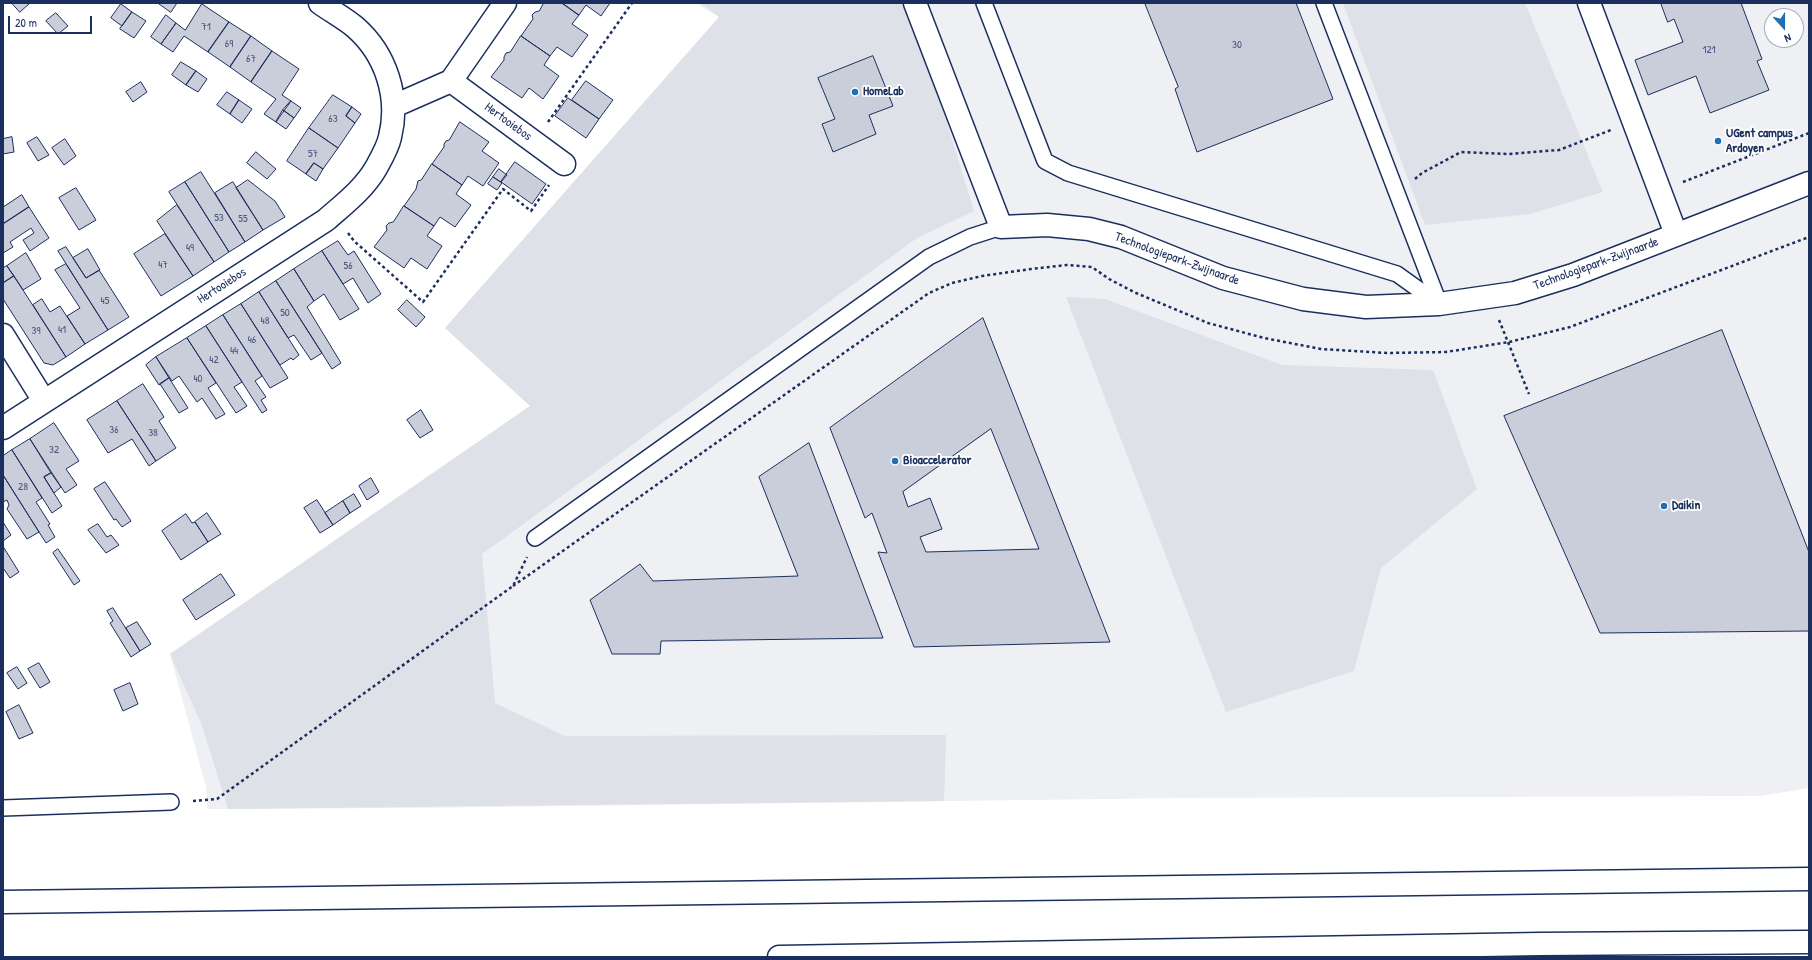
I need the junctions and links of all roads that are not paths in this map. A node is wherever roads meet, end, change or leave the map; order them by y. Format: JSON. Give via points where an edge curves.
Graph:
{"nodes":[{"id":1,"x":320,"y":3,"type":"edge"},
{"id":2,"x":505,"y":3,"type":"edge"},
{"id":3,"x":915,"y":3,"type":"edge"},
{"id":4,"x":984,"y":3,"type":"edge"},
{"id":5,"x":1324,"y":3,"type":"edge"},
{"id":6,"x":1589,"y":3,"type":"edge"},
{"id":7,"x":451,"y":81,"type":"junction"},
{"id":8,"x":394,"y":106,"type":"junction"},
{"id":9,"x":564,"y":164,"type":"road end"},
{"id":10,"x":1809,"y":183,"type":"edge"},
{"id":11,"x":1001,"y":227,"type":"junction"},
{"id":12,"x":1676,"y":234,"type":"junction"},
{"id":13,"x":1439,"y":304,"type":"junction"},
{"id":14,"x":3,"y":335,"type":"edge"},
{"id":15,"x":44,"y":401,"type":"junction"},
{"id":16,"x":3,"y":428,"type":"edge"},
{"id":17,"x":535,"y":538,"type":"road end"},
{"id":18,"x":171,"y":802,"type":"road end"},
{"id":19,"x":3,"y":808,"type":"edge"},
{"id":20,"x":1809,"y":879,"type":"edge"},
{"id":21,"x":3,"y":902,"type":"edge"},
{"id":22,"x":1809,"y":942,"type":"edge"},
{"id":23,"x":779,"y":957,"type":"edge"}],
"edges":[{"from":1,"to":8,"type":"main road","name":"Hertooiebos","via":[[355,27],[376,50],[389,78]]},
{"from":2,"to":7,"type":"main road"},
{"from":3,"to":11,"type":"main road"},
{"from":4,"to":13,"type":"lane","via":[[1046,161],[1068,173],[1397,274]]},
{"from":5,"to":13,"type":"lane"},
{"from":6,"to":12,"type":"main road"},
{"from":7,"to":8,"type":"main road"},
{"from":7,"to":9,"type":"main road","name":"Hertooiebos"},
{"from":8,"to":15,"type":"main road","name":"Hertooiebos","via":[[390,138],[376,168],[355,196],[333,214]]},
{"from":10,"to":12,"type":"main road","name":"Technologiepark-Zwijnaarde"},
{"from":11,"to":13,"type":"main road","name":"Technologiepark-Zwijnaarde","via":[[1047,226],[1089,229],[1121,237],[1222,278],[1303,299],[1366,307]]},
{"from":11,"to":17,"type":"lane","via":[[970,236],[929,257]]},
{"from":12,"to":13,"type":"main road","name":"Technologiepark-Zwijnaarde","via":[[1573,275],[1523,290]]},
{"from":14,"to":15,"type":"main road"},
{"from":15,"to":16,"type":"main road","name":"Hertooiebos"},
{"from":18,"to":19,"type":"lane"},
{"from":20,"to":21,"type":"main road"},
{"from":22,"to":23,"type":"main road","via":[[1532,944]]}]}
